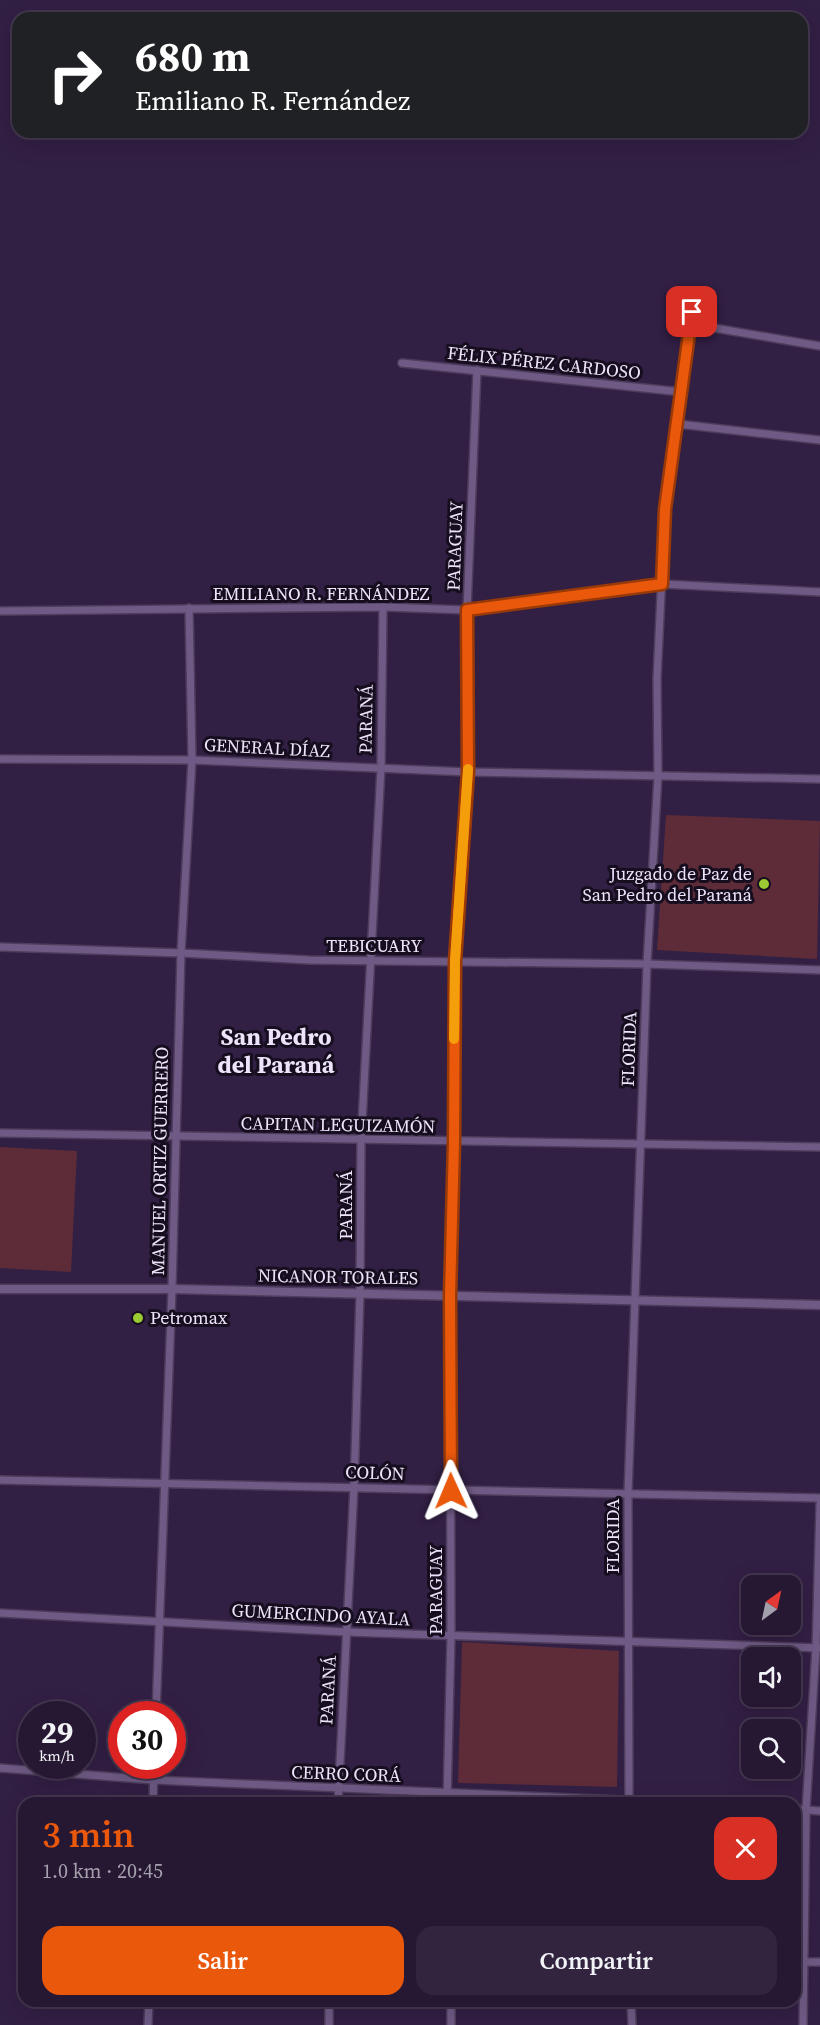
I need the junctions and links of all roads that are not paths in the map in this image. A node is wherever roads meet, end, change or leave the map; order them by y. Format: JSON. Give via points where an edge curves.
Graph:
{"nodes":[{"id":1,"x":694,"y":299,"type":"dead end"},
{"id":2,"x":691,"y":324,"type":"junction"},
{"id":3,"x":820,"y":346,"type":"edge"},
{"id":4,"x":402,"y":363,"type":"dead end"},
{"id":5,"x":477,"y":370,"type":"junction"},
{"id":6,"x":682,"y":392,"type":"junction"},
{"id":7,"x":678,"y":424,"type":"junction"},
{"id":8,"x":820,"y":440,"type":"edge"},
{"id":9,"x":662,"y":584,"type":"junction"},
{"id":10,"x":820,"y":592,"type":"edge"},
{"id":11,"x":383,"y":607,"type":"junction"},
{"id":12,"x":189,"y":608,"type":"junction"},
{"id":13,"x":467,"y":610,"type":"junction"},
{"id":14,"x":0,"y":611,"type":"edge"},
{"id":15,"x":0,"y":759,"type":"edge"},
{"id":16,"x":192,"y":760,"type":"junction"},
{"id":17,"x":381,"y":768,"type":"junction"},
{"id":18,"x":468,"y":772,"type":"junction"},
{"id":19,"x":658,"y":776,"type":"junction"},
{"id":20,"x":820,"y":779,"type":"edge"},
{"id":21,"x":0,"y":947,"type":"edge"},
{"id":22,"x":180,"y":953,"type":"junction"},
{"id":23,"x":455,"y":961,"type":"junction"},
{"id":24,"x":369,"y":962,"type":"junction"},
{"id":25,"x":647,"y":964,"type":"junction"},
{"id":26,"x":820,"y":970,"type":"edge"},
{"id":27,"x":0,"y":1133,"type":"edge"},
{"id":28,"x":176,"y":1138,"type":"junction"},
{"id":29,"x":361,"y":1141,"type":"junction"},
{"id":30,"x":454,"y":1142,"type":"junction"},
{"id":31,"x":640,"y":1143,"type":"junction"},
{"id":32,"x":820,"y":1147,"type":"edge"},
{"id":33,"x":0,"y":1289,"type":"edge"},
{"id":34,"x":172,"y":1289,"type":"junction"},
{"id":35,"x":360,"y":1294,"type":"junction"},
{"id":36,"x":450,"y":1296,"type":"junction"},
{"id":37,"x":634,"y":1300,"type":"junction"},
{"id":38,"x":820,"y":1305,"type":"edge"},
{"id":39,"x":0,"y":1480,"type":"edge"},
{"id":40,"x":165,"y":1484,"type":"junction"},
{"id":41,"x":354,"y":1487,"type":"junction"},
{"id":42,"x":451,"y":1491,"type":"junction"},
{"id":43,"x":628,"y":1494,"type":"junction"},
{"id":44,"x":820,"y":1498,"type":"edge"},
{"id":45,"x":820,"y":1504,"type":"edge"},
{"id":46,"x":0,"y":1613,"type":"edge"},
{"id":47,"x":160,"y":1622,"type":"junction"},
{"id":48,"x":346,"y":1632,"type":"junction"},
{"id":49,"x":451,"y":1635,"type":"junction"},
{"id":50,"x":628,"y":1641,"type":"junction"},
{"id":51,"x":818,"y":1648,"type":"edge"},
{"id":52,"x":157,"y":1701,"type":"edge"},
{"id":53,"x":0,"y":1768,"type":"edge"},
{"id":54,"x":153,"y":1780,"type":"junction"},
{"id":55,"x":338,"y":1788,"type":"junction"},
{"id":56,"x":447,"y":1793,"type":"junction"},
{"id":57,"x":153,"y":1797,"type":"edge"},
{"id":58,"x":338,"y":1797,"type":"edge"},
{"id":59,"x":447,"y":1797,"type":"edge"},
{"id":60,"x":538,"y":1797,"type":"edge"},
{"id":61,"x":629,"y":1797,"type":"edge"},
{"id":62,"x":801,"y":1810,"type":"edge"},
{"id":63,"x":806,"y":1810,"type":"junction"},
{"id":64,"x":820,"y":1811,"type":"edge"},
{"id":65,"x":805,"y":1962,"type":"junction"},
{"id":66,"x":820,"y":1962,"type":"edge"},
{"id":67,"x":149,"y":2007,"type":"edge"},
{"id":68,"x":330,"y":2007,"type":"edge"},
{"id":69,"x":451,"y":2007,"type":"edge"},
{"id":70,"x":632,"y":2007,"type":"edge"},
{"id":71,"x":148,"y":2025,"type":"edge"},
{"id":72,"x":328,"y":2025,"type":"edge"},
{"id":73,"x":451,"y":2025,"type":"edge"},
{"id":74,"x":632,"y":2025,"type":"edge"},
{"id":75,"x":803,"y":2025,"type":"edge"}],
"edges":[{"from":1,"to":2,"type":"street","name":"FLORIDA"},
{"from":2,"to":3,"type":"street"},
{"from":2,"to":6,"type":"street","name":"FLORIDA"},
{"from":4,"to":5,"type":"street","name":"FÉLIX PÉREZ CARDOSO"},
{"from":5,"to":6,"type":"street","name":"FÉLIX PÉREZ CARDOSO"},
{"from":5,"to":13,"type":"street","name":"PARAGUAY"},
{"from":6,"to":7,"type":"street","name":"FLORIDA"},
{"from":7,"to":8,"type":"street"},
{"from":7,"to":9,"type":"street","name":"FLORIDA","via":[[665,509]]},
{"from":9,"to":10,"type":"street","name":"EMILIANO R. FERNÁNDEZ"},
{"from":9,"to":13,"type":"street","name":"EMILIANO R. FERNÁNDEZ"},
{"from":9,"to":19,"type":"street","name":"FLORIDA","via":[[657,679]]},
{"from":11,"to":12,"type":"street","name":"EMILIANO R. FERNÁNDEZ"},
{"from":11,"to":13,"type":"street","name":"EMILIANO R. FERNÁNDEZ"},
{"from":11,"to":17,"type":"street","name":"PARANÁ"},
{"from":12,"to":14,"type":"street","name":"EMILIANO R. FERNÁNDEZ"},
{"from":12,"to":16,"type":"street","name":"MANUEL ORTIZ GUERRERO"},
{"from":13,"to":18,"type":"street","name":"PARAGUAY"},
{"from":15,"to":16,"type":"street","name":"GENERAL DÍAZ"},
{"from":16,"to":17,"type":"street","name":"GENERAL DÍAZ"},
{"from":16,"to":22,"type":"street","name":"MANUEL ORTIZ GUERRERO"},
{"from":17,"to":18,"type":"street","name":"GENERAL DÍAZ"},
{"from":17,"to":24,"type":"street","name":"PARANÁ"},
{"from":18,"to":19,"type":"street","name":"GENERAL DÍAZ"},
{"from":18,"to":23,"type":"street","name":"PARAGUAY"},
{"from":19,"to":20,"type":"street","name":"GENERAL DÍAZ"},
{"from":19,"to":25,"type":"street","name":"FLORIDA"},
{"from":21,"to":22,"type":"street","name":"TEBICUARY"},
{"from":22,"to":24,"type":"street","name":"TEBICUARY"},
{"from":22,"to":28,"type":"street","name":"MANUEL ORTIZ GUERRERO"},
{"from":23,"to":24,"type":"street","name":"TEBICUARY"},
{"from":23,"to":25,"type":"street","name":"TEBICUARY"},
{"from":23,"to":30,"type":"street","name":"PARAGUAY"},
{"from":24,"to":29,"type":"street","name":"PARANÁ"},
{"from":25,"to":26,"type":"street","name":"TEBICUARY"},
{"from":25,"to":31,"type":"street","name":"FLORIDA"},
{"from":27,"to":28,"type":"street","name":"CAPITAN LEGUIZAMÓN"},
{"from":28,"to":29,"type":"street","name":"CAPITAN LEGUIZAMÓN"},
{"from":28,"to":34,"type":"street","name":"MANUEL ORTIZ GUERRERO"},
{"from":29,"to":30,"type":"street","name":"CAPITAN LEGUIZAMÓN"},
{"from":29,"to":35,"type":"street","name":"PARANÁ"},
{"from":30,"to":31,"type":"street","name":"CAPITAN LEGUIZAMÓN"},
{"from":30,"to":36,"type":"street","name":"PARAGUAY"},
{"from":31,"to":32,"type":"street","name":"CAPITAN LEGUIZAMÓN"},
{"from":31,"to":37,"type":"street","name":"FLORIDA"},
{"from":33,"to":34,"type":"street","name":"NICANOR TORALES"},
{"from":34,"to":35,"type":"street","name":"NICANOR TORALES"},
{"from":34,"to":40,"type":"street","name":"MANUEL ORTIZ GUERRERO"},
{"from":35,"to":36,"type":"street","name":"NICANOR TORALES"},
{"from":35,"to":41,"type":"street","name":"PARANÁ"},
{"from":36,"to":37,"type":"street","name":"NICANOR TORALES"},
{"from":36,"to":42,"type":"street","name":"PARAGUAY"},
{"from":37,"to":38,"type":"street","name":"NICANOR TORALES"},
{"from":37,"to":43,"type":"street","name":"FLORIDA"},
{"from":39,"to":40,"type":"street","name":"COLÓN"},
{"from":40,"to":41,"type":"street","name":"COLÓN"},
{"from":40,"to":47,"type":"street","name":"MANUEL ORTIZ GUERRERO"},
{"from":41,"to":42,"type":"street","name":"COLÓN"},
{"from":41,"to":48,"type":"street","name":"PARANÁ"},
{"from":42,"to":43,"type":"street","name":"COLÓN"},
{"from":42,"to":49,"type":"street","name":"PARAGUAY"},
{"from":43,"to":44,"type":"street","name":"COLÓN"},
{"from":43,"to":50,"type":"street","name":"FLORIDA"},
{"from":45,"to":51,"type":"street"},
{"from":46,"to":47,"type":"street","name":"GUMERCINDO AYALA"},
{"from":47,"to":48,"type":"street","name":"GUMERCINDO AYALA"},
{"from":47,"to":52,"type":"street","name":"MANUEL ORTIZ GUERRERO"},
{"from":48,"to":49,"type":"street","name":"GUMERCINDO AYALA"},
{"from":48,"to":55,"type":"street","name":"PARANÁ"},
{"from":49,"to":50,"type":"street","name":"GUMERCINDO AYALA"},
{"from":49,"to":56,"type":"street","name":"PARAGUAY"},
{"from":50,"to":51,"type":"street","name":"GUMERCINDO AYALA"},
{"from":50,"to":61,"type":"street","name":"FLORIDA"},
{"from":51,"to":63,"type":"street"},
{"from":53,"to":54,"type":"street","name":"CERRO CORÁ"},
{"from":54,"to":55,"type":"street","name":"CERRO CORÁ"},
{"from":54,"to":57,"type":"street"},
{"from":55,"to":56,"type":"street","name":"CERRO CORÁ"},
{"from":55,"to":58,"type":"street","name":"PARANÁ"},
{"from":56,"to":59,"type":"street","name":"PARAGUAY"},
{"from":56,"to":60,"type":"street","name":"CERRO CORÁ"},
{"from":62,"to":63,"type":"street"},
{"from":63,"to":64,"type":"street"},
{"from":63,"to":65,"type":"street"},
{"from":65,"to":66,"type":"street"},
{"from":65,"to":75,"type":"street"},
{"from":67,"to":71,"type":"street"},
{"from":68,"to":72,"type":"street"},
{"from":69,"to":73,"type":"street"},
{"from":70,"to":74,"type":"street"}]}
